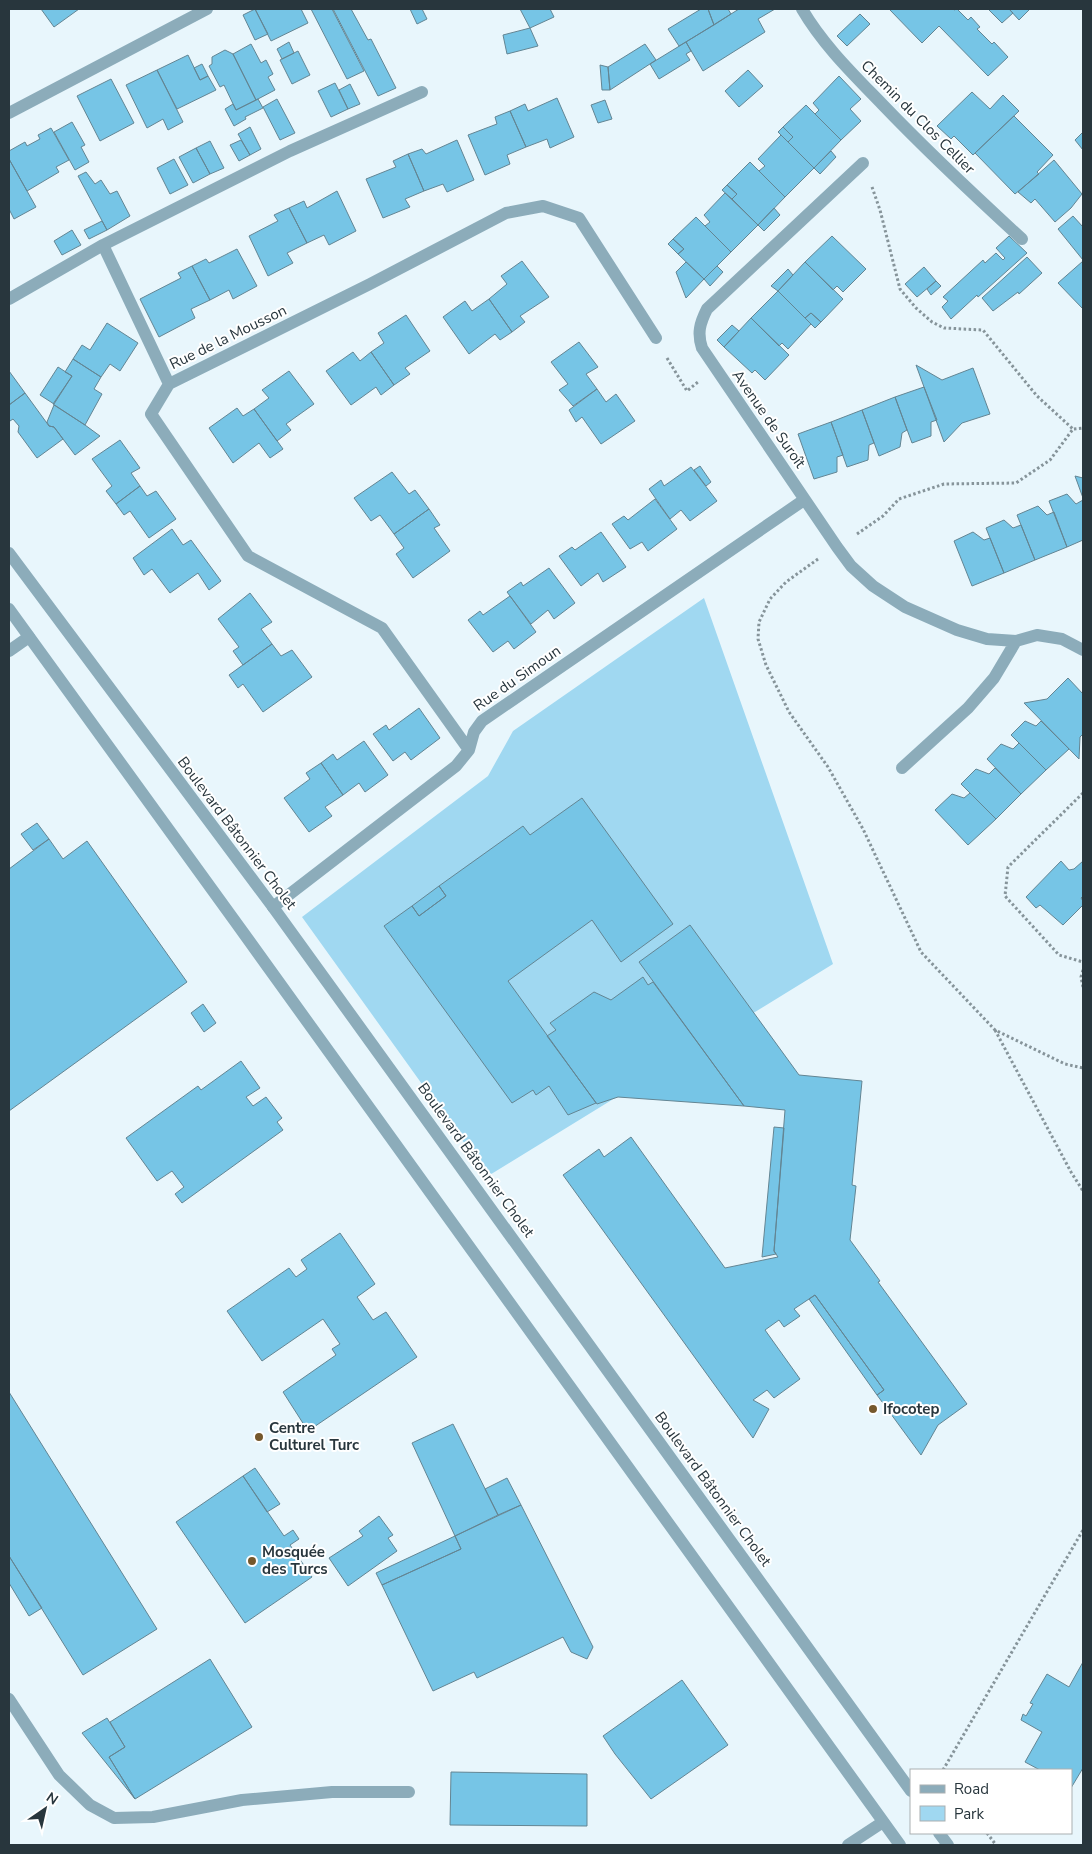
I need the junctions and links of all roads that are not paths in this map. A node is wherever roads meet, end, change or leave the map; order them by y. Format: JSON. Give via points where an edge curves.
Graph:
{"nodes":[{"id":1,"x":207,"y":9,"type":"edge"},
{"id":2,"x":802,"y":9,"type":"edge"},
{"id":3,"x":422,"y":92,"type":"dead end"},
{"id":4,"x":9,"y":113,"type":"edge"},
{"id":5,"x":864,"y":162,"type":"road end"},
{"id":6,"x":1022,"y":239,"type":"dead end"},
{"id":7,"x":103,"y":245,"type":"junction"},
{"id":8,"x":9,"y":299,"type":"edge"},
{"id":9,"x":656,"y":338,"type":"road end"},
{"id":10,"x":169,"y":384,"type":"junction"},
{"id":11,"x":804,"y":500,"type":"junction"},
{"id":12,"x":9,"y":553,"type":"edge"},
{"id":13,"x":9,"y":609,"type":"edge"},
{"id":14,"x":29,"y":637,"type":"junction"},
{"id":15,"x":1016,"y":641,"type":"junction"},
{"id":16,"x":1083,"y":650,"type":"edge"},
{"id":17,"x":9,"y":651,"type":"edge"},
{"id":18,"x":469,"y":750,"type":"junction"},
{"id":19,"x":902,"y":768,"type":"dead end"},
{"id":20,"x":273,"y":908,"type":"junction"},
{"id":21,"x":9,"y":1699,"type":"edge"},
{"id":22,"x":910,"y":1790,"type":"edge"},
{"id":23,"x":409,"y":1792,"type":"dead end"},
{"id":24,"x":883,"y":1822,"type":"junction"},
{"id":25,"x":940,"y":1834,"type":"edge"},
{"id":26,"x":848,"y":1845,"type":"edge"},
{"id":27,"x":900,"y":1845,"type":"edge"},
{"id":28,"x":948,"y":1845,"type":"edge"}],
"edges":[{"from":1,"to":4,"type":"street"},
{"from":2,"to":6,"type":"street","name":"Chemin du Clos Cellier","via":[[836,57],[926,150]]},
{"from":3,"to":7,"type":"street","via":[[290,151]]},
{"from":5,"to":11,"type":"street","name":"Avenue de Suroît","via":[[707,310],[698,329],[702,348],[715,369]]},
{"from":7,"to":8,"type":"street"},
{"from":7,"to":10,"type":"street"},
{"from":9,"to":10,"type":"street","name":"Rue de la Mousson","via":[[579,218],[544,206],[506,213]]},
{"from":10,"to":18,"type":"street","name":"Rue de la Mousson","via":[[151,414],[248,556],[382,628]]},
{"from":11,"to":15,"type":"street","name":"Avenue de Suroît","via":[[851,566],[872,586],[905,607],[957,630],[987,639]]},
{"from":11,"to":18,"type":"street","name":"Rue du Simoun","via":[[482,721],[474,732]]},
{"from":12,"to":20,"type":"street","name":"Boulevard Bâtonnier Cholet"},
{"from":13,"to":14,"type":"street"},
{"from":14,"to":17,"type":"street"},
{"from":14,"to":24,"type":"street"},
{"from":15,"to":16,"type":"street","name":"Avenue de Suroît","via":[[1037,635],[1062,639]]},
{"from":15,"to":19,"type":"street","via":[[994,678],[968,708]]},
{"from":18,"to":20,"type":"street","name":"Rue du Simoun","via":[[456,766]]},
{"from":20,"to":22,"type":"street","name":"Boulevard Bâtonnier Cholet"},
{"from":21,"to":23,"type":"street","via":[[59,1775],[90,1804],[114,1818],[153,1817],[242,1800],[323,1793]]},
{"from":24,"to":26,"type":"street"},
{"from":24,"to":27,"type":"street"},
{"from":25,"to":28,"type":"street"}]}
